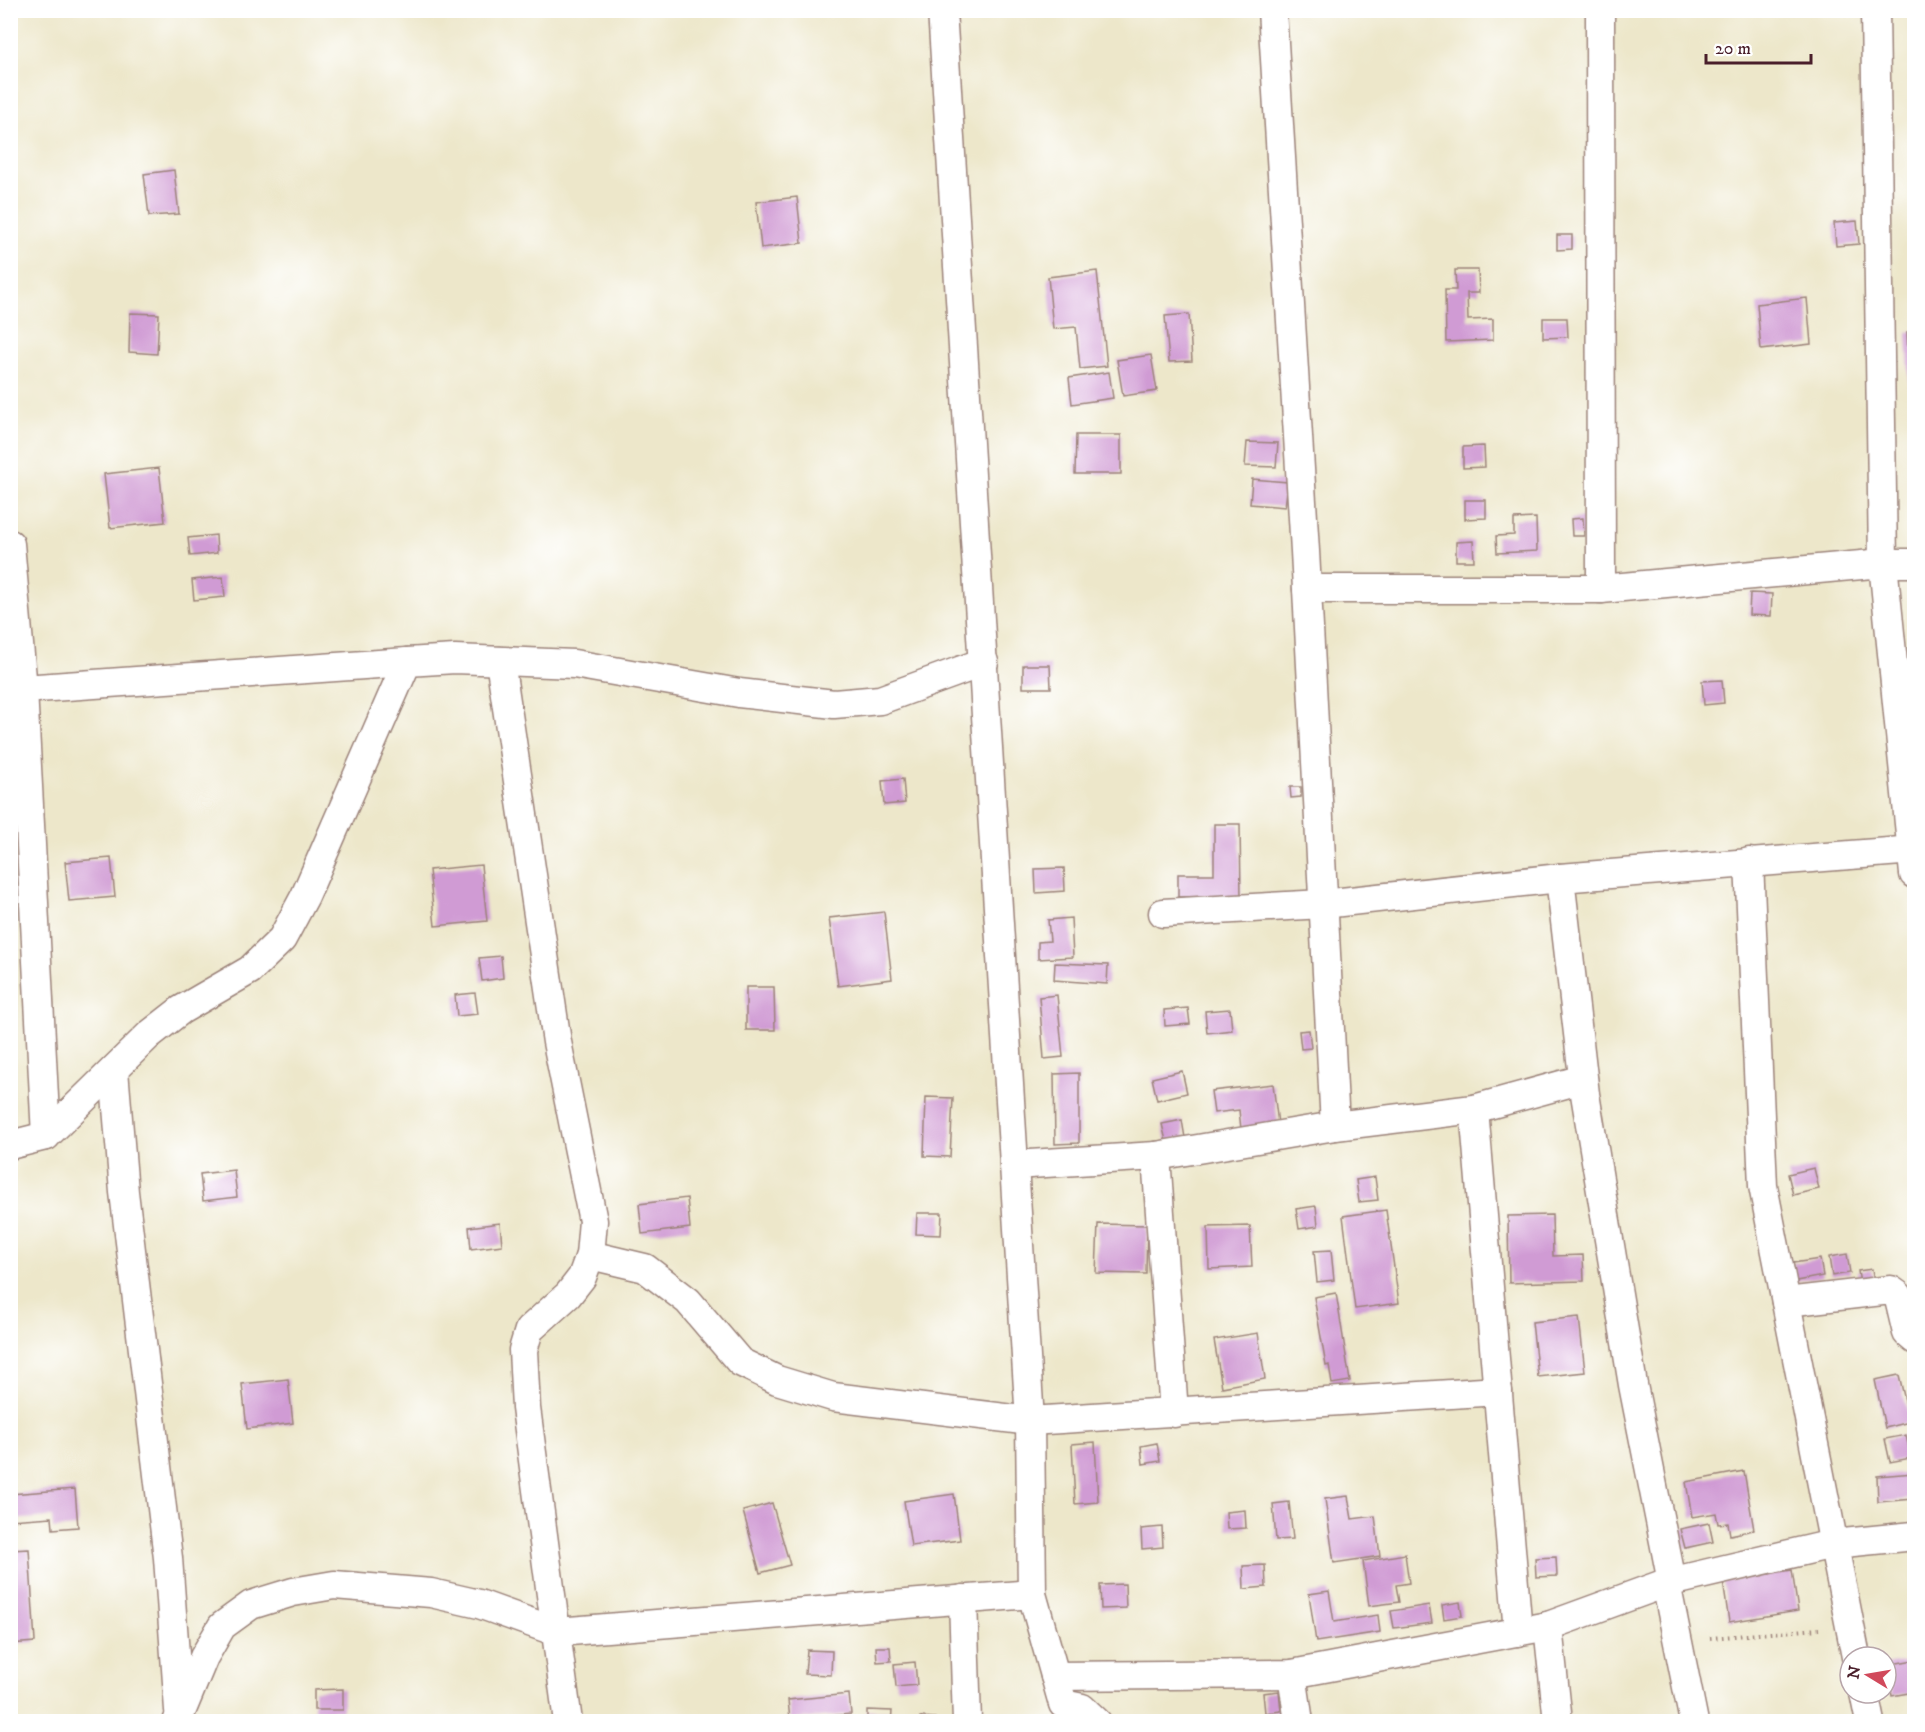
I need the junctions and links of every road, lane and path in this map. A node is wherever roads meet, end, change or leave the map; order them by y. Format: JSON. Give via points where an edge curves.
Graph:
{"nodes":[{"id":1,"x":942,"y":10,"type":"edge"},
{"id":2,"x":1272,"y":10,"type":"edge"},
{"id":3,"x":1600,"y":10,"type":"edge"},
{"id":4,"x":1875,"y":10,"type":"edge"},
{"id":5,"x":10,"y":544,"type":"edge"},
{"id":6,"x":1883,"y":563,"type":"junction"},
{"id":7,"x":1914,"y":563,"type":"edge"},
{"id":8,"x":1307,"y":589,"type":"junction"},
{"id":9,"x":1601,"y":589,"type":"junction"},
{"id":10,"x":500,"y":661,"type":"junction"},
{"id":11,"x":408,"y":662,"type":"junction"},
{"id":12,"x":984,"y":662,"type":"junction"},
{"id":13,"x":23,"y":689,"type":"junction"},
{"id":14,"x":1913,"y":858,"type":"edge"},
{"id":15,"x":1749,"y":862,"type":"junction"},
{"id":16,"x":1560,"y":878,"type":"junction"},
{"id":17,"x":1323,"y":904,"type":"junction"},
{"id":18,"x":1163,"y":913,"type":"dead end"},
{"id":19,"x":114,"y":1070,"type":"junction"},
{"id":20,"x":1583,"y":1079,"type":"junction"},
{"id":21,"x":1474,"y":1109,"type":"junction"},
{"id":22,"x":1335,"y":1126,"type":"junction"},
{"id":23,"x":46,"y":1136,"type":"junction"},
{"id":24,"x":10,"y":1145,"type":"edge"},
{"id":25,"x":1156,"y":1156,"type":"junction"},
{"id":26,"x":1014,"y":1165,"type":"junction"},
{"id":27,"x":590,"y":1255,"type":"junction"},
{"id":28,"x":1786,"y":1302,"type":"junction"},
{"id":29,"x":1914,"y":1340,"type":"edge"},
{"id":30,"x":1498,"y":1391,"type":"junction"},
{"id":31,"x":1174,"y":1413,"type":"junction"},
{"id":32,"x":1030,"y":1421,"type":"junction"},
{"id":33,"x":1914,"y":1536,"type":"edge"},
{"id":34,"x":1833,"y":1544,"type":"junction"},
{"id":35,"x":1669,"y":1582,"type":"junction"},
{"id":36,"x":1032,"y":1594,"type":"junction"},
{"id":37,"x":963,"y":1599,"type":"junction"},
{"id":38,"x":1548,"y":1626,"type":"junction"},
{"id":39,"x":1850,"y":1627,"type":"junction"},
{"id":40,"x":557,"y":1632,"type":"junction"},
{"id":41,"x":1518,"y":1632,"type":"junction"},
{"id":42,"x":1680,"y":1641,"type":"junction"},
{"id":43,"x":1854,"y":1645,"type":"edge"},
{"id":44,"x":1293,"y":1674,"type":"junction"},
{"id":45,"x":1055,"y":1676,"type":"junction"},
{"id":46,"x":1866,"y":1705,"type":"edge"},
{"id":47,"x":178,"y":1719,"type":"edge"},
{"id":48,"x":568,"y":1722,"type":"edge"},
{"id":49,"x":967,"y":1722,"type":"edge"},
{"id":50,"x":1097,"y":1722,"type":"edge"},
{"id":51,"x":1299,"y":1722,"type":"edge"},
{"id":52,"x":1558,"y":1722,"type":"edge"},
{"id":53,"x":1694,"y":1722,"type":"edge"},
{"id":54,"x":1870,"y":1722,"type":"edge"}],
"edges":[{"from":1,"to":12,"type":"street"},
{"from":2,"to":8,"type":"street"},
{"from":3,"to":9,"type":"street"},
{"from":4,"to":6,"type":"street"},
{"from":5,"to":13,"type":"street"},
{"from":6,"to":7,"type":"street"},
{"from":6,"to":9,"type":"street"},
{"from":6,"to":14,"type":"street"},
{"from":8,"to":9,"type":"street"},
{"from":8,"to":17,"type":"street"},
{"from":10,"to":11,"type":"street"},
{"from":10,"to":12,"type":"street","via":[[574,664],[739,693],[834,704],[880,700]]},
{"from":10,"to":27,"type":"street","via":[[557,1042],[593,1221]]},
{"from":11,"to":13,"type":"street"},
{"from":11,"to":19,"type":"street","via":[[305,896],[282,939],[250,970],[181,1010]]},
{"from":12,"to":26,"type":"street"},
{"from":13,"to":23,"type":"street"},
{"from":14,"to":15,"type":"street"},
{"from":15,"to":16,"type":"street"},
{"from":15,"to":28,"type":"street","via":[[1759,1149],[1768,1222]]},
{"from":16,"to":17,"type":"street"},
{"from":16,"to":20,"type":"street"},
{"from":17,"to":18,"type":"street"},
{"from":17,"to":22,"type":"street"},
{"from":19,"to":23,"type":"street"},
{"from":19,"to":47,"type":"street","via":[[124,1192],[168,1558]]},
{"from":20,"to":21,"type":"street"},
{"from":20,"to":35,"type":"street"},
{"from":21,"to":22,"type":"street"},
{"from":21,"to":30,"type":"street"},
{"from":22,"to":25,"type":"street"},
{"from":23,"to":24,"type":"street"},
{"from":25,"to":26,"type":"street"},
{"from":25,"to":31,"type":"street"},
{"from":26,"to":32,"type":"street"},
{"from":27,"to":32,"type":"street","via":[[645,1268],[688,1301],[740,1362],[777,1380],[833,1396]]},
{"from":27,"to":40,"type":"street","via":[[582,1277],[568,1295],[529,1330],[523,1350],[526,1408]]},
{"from":28,"to":29,"type":"street","via":[[1896,1292],[1907,1333]]},
{"from":28,"to":34,"type":"street"},
{"from":30,"to":31,"type":"street"},
{"from":30,"to":41,"type":"street"},
{"from":31,"to":32,"type":"street"},
{"from":32,"to":36,"type":"street"},
{"from":33,"to":34,"type":"street"},
{"from":34,"to":35,"type":"street"},
{"from":34,"to":39,"type":"street"},
{"from":35,"to":38,"type":"street"},
{"from":35,"to":42,"type":"street"},
{"from":36,"to":37,"type":"street"},
{"from":36,"to":45,"type":"street"},
{"from":37,"to":40,"type":"street"},
{"from":37,"to":49,"type":"street"},
{"from":38,"to":41,"type":"street"},
{"from":38,"to":52,"type":"street"},
{"from":39,"to":42,"type":"path"},
{"from":39,"to":43,"type":"street"},
{"from":40,"to":47,"type":"street","via":[[489,1607],[431,1593],[334,1586],[293,1592],[251,1605],[222,1626],[204,1657]]},
{"from":40,"to":48,"type":"street"},
{"from":41,"to":44,"type":"street"},
{"from":42,"to":53,"type":"street"},
{"from":44,"to":45,"type":"street"},
{"from":44,"to":51,"type":"street"},
{"from":45,"to":50,"type":"street","via":[[1063,1704],[1082,1708]]},
{"from":46,"to":54,"type":"street"}]}
